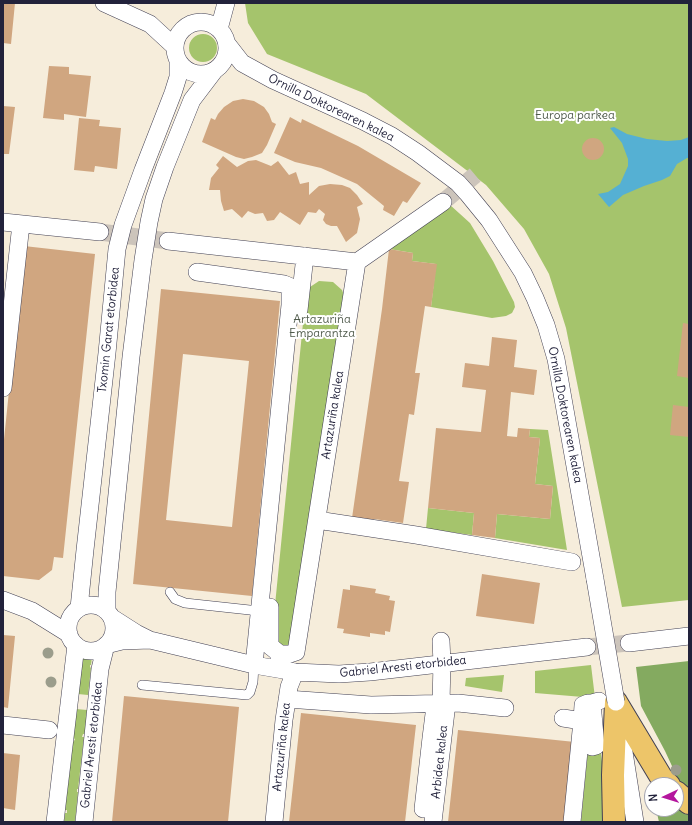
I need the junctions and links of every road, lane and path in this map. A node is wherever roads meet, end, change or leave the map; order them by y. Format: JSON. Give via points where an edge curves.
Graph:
{"nodes":[{"id":1,"x":104,"y":3,"type":"edge"},
{"id":2,"x":219,"y":3,"type":"edge"},
{"id":3,"x":226,"y":3,"type":"edge"},
{"id":4,"x":196,"y":23,"type":"junction"},
{"id":5,"x":150,"y":24,"type":"junction"},
{"id":6,"x":219,"y":29,"type":"junction"},
{"id":7,"x":228,"y":45,"type":"junction"},
{"id":8,"x":177,"y":54,"type":"junction"},
{"id":9,"x":242,"y":63,"type":"junction"},
{"id":10,"x":217,"y":70,"type":"junction"},
{"id":11,"x":443,"y":202,"type":"tunnel mouth"},
{"id":12,"x":3,"y":222,"type":"edge"},
{"id":13,"x":21,"y":224,"type":"junction"},
{"id":14,"x":100,"y":232,"type":"tunnel mouth"},
{"id":15,"x":168,"y":241,"type":"tunnel mouth"},
{"id":16,"x":305,"y":256,"type":"junction"},
{"id":17,"x":357,"y":262,"type":"junction"},
{"id":18,"x":196,"y":272,"type":"dead end"},
{"id":19,"x":3,"y":388,"type":"edge"},
{"id":20,"x":317,"y":520,"type":"junction"},
{"id":21,"x":572,"y":562,"type":"dead end"},
{"id":22,"x":170,"y":592,"type":"dead end"},
{"id":23,"x":3,"y":600,"type":"edge"},
{"id":24,"x":77,"y":610,"type":"junction"},
{"id":25,"x":32,"y":611,"type":"junction"},
{"id":26,"x":259,"y":611,"type":"junction"},
{"id":27,"x":109,"y":614,"type":"junction"},
{"id":28,"x":689,"y":636,"type":"edge"},
{"id":29,"x":72,"y":639,"type":"junction"},
{"id":30,"x":150,"y":640,"type":"junction"},
{"id":31,"x":441,"y":641,"type":"dead end"},
{"id":32,"x":629,"y":643,"type":"tunnel mouth"},
{"id":33,"x":106,"y":645,"type":"junction"},
{"id":34,"x":587,"y":647,"type":"tunnel mouth"},
{"id":35,"x":442,"y":663,"type":"junction"},
{"id":36,"x":254,"y":665,"type":"junction"},
{"id":37,"x":295,"y":672,"type":"junction"},
{"id":38,"x":142,"y":685,"type":"dead end"},
{"id":39,"x":287,"y":699,"type":"junction"},
{"id":40,"x":608,"y":702,"type":"junction"},
{"id":41,"x":441,"y":703,"type":"junction"},
{"id":42,"x":505,"y":708,"type":"dead end"},
{"id":43,"x":563,"y":718,"type":"dead end"},
{"id":44,"x":582,"y":721,"type":"junction"},
{"id":45,"x":3,"y":725,"type":"edge"},
{"id":46,"x":49,"y":730,"type":"dead end"},
{"id":47,"x":661,"y":777,"type":"edge"},
{"id":48,"x":55,"y":822,"type":"edge"},
{"id":49,"x":84,"y":822,"type":"edge"},
{"id":50,"x":274,"y":822,"type":"edge"},
{"id":51,"x":422,"y":822,"type":"edge"},
{"id":52,"x":434,"y":822,"type":"edge"},
{"id":53,"x":572,"y":822,"type":"edge"},
{"id":54,"x":614,"y":822,"type":"edge"},
{"id":55,"x":635,"y":822,"type":"edge"}],
"edges":[{"from":1,"to":5,"type":"street"},
{"from":2,"to":4,"type":"street"},
{"from":3,"to":6,"type":"street"},
{"from":4,"to":5,"type":"street"},
{"from":4,"to":6,"type":"street","via":[[214,25]]},
{"from":4,"to":8,"type":"street","via":[[181,29],[176,40]]},
{"from":5,"to":8,"type":"street"},
{"from":6,"to":7,"type":"street"},
{"from":7,"to":9,"type":"street","name":"Ornilla Doktorearen kalea"},
{"from":7,"to":10,"type":"street","via":[[226,59]]},
{"from":8,"to":10,"type":"street","via":[[183,67],[194,74],[208,74]]},
{"from":8,"to":24,"type":"street","name":"Txomin Garat etorbidea","via":[[178,77],[117,249]]},
{"from":9,"to":10,"type":"street"},
{"from":9,"to":40,"type":"street","name":"Ornilla Doktorearen kalea","bridge":true,"via":[[363,121],[414,150],[468,193],[526,279],[546,324],[556,359],[595,579]]},
{"from":10,"to":27,"type":"street","name":"Txomin Garat etorbidea","via":[[192,100],[165,167],[149,222],[131,357],[107,592]]},
{"from":11,"to":17,"type":"street"},
{"from":12,"to":13,"type":"street"},
{"from":13,"to":14,"type":"street"},
{"from":13,"to":19,"type":"street"},
{"from":15,"to":16,"type":"street"},
{"from":16,"to":17,"type":"street"},
{"from":16,"to":20,"type":"street","name":"Artazuriña kalea","via":[[270,614],[270,646],[280,656],[296,652]]},
{"from":17,"to":20,"type":"street","name":"Artazuriña kalea"},
{"from":18,"to":26,"type":"street","via":[[289,286],[290,304]]},
{"from":20,"to":21,"type":"street"},
{"from":22,"to":26,"type":"lane","via":[[175,599],[184,603]]},
{"from":23,"to":25,"type":"street"},
{"from":24,"to":25,"type":"street"},
{"from":24,"to":27,"type":"street","via":[[86,605],[94,605]]},
{"from":24,"to":29,"type":"street","via":[[68,626]]},
{"from":25,"to":29,"type":"street"},
{"from":26,"to":36,"type":"street"},
{"from":27,"to":30,"type":"street"},
{"from":27,"to":33,"type":"street","via":[[114,625],[111,639]]},
{"from":28,"to":32,"type":"street"},
{"from":29,"to":33,"type":"street","via":[[81,648],[88,650]]},
{"from":29,"to":48,"type":"street"},
{"from":30,"to":33,"type":"street","via":[[122,641]]},
{"from":30,"to":36,"type":"street","name":"Gabriel Aresti etorbidea"},
{"from":31,"to":35,"type":"street","name":"Arbidea kalea"},
{"from":33,"to":49,"type":"street","name":"Gabriel Aresti etorbidea","via":[[100,669]]},
{"from":34,"to":35,"type":"street","name":"Gabriel Aresti etorbidea"},
{"from":35,"to":37,"type":"street","name":"Gabriel Aresti etorbidea","via":[[339,674]]},
{"from":35,"to":41,"type":"street","name":"Arbidea kalea"},
{"from":36,"to":37,"type":"street","name":"Gabriel Aresti etorbidea"},
{"from":36,"to":38,"type":"lane","via":[[253,682],[247,695]]},
{"from":37,"to":39,"type":"street","name":"Artazuriña kalea"},
{"from":39,"to":41,"type":"street","via":[[371,704]]},
{"from":39,"to":50,"type":"street","name":"Artazuriña kalea"},
{"from":40,"to":44,"type":"street","via":[[592,703],[596,746],[592,747],[588,703],[583,705]]},
{"from":40,"to":47,"type":"main road"},
{"from":40,"to":54,"type":"main road"},
{"from":40,"to":55,"type":"street"},
{"from":41,"to":42,"type":"street"},
{"from":41,"to":51,"type":"street","name":"Arbidea kalea","via":[[431,738]]},
{"from":41,"to":52,"type":"street","name":"Arbidea kalea"},
{"from":43,"to":44,"type":"street"},
{"from":44,"to":53,"type":"street"},
{"from":45,"to":46,"type":"street"}]}
